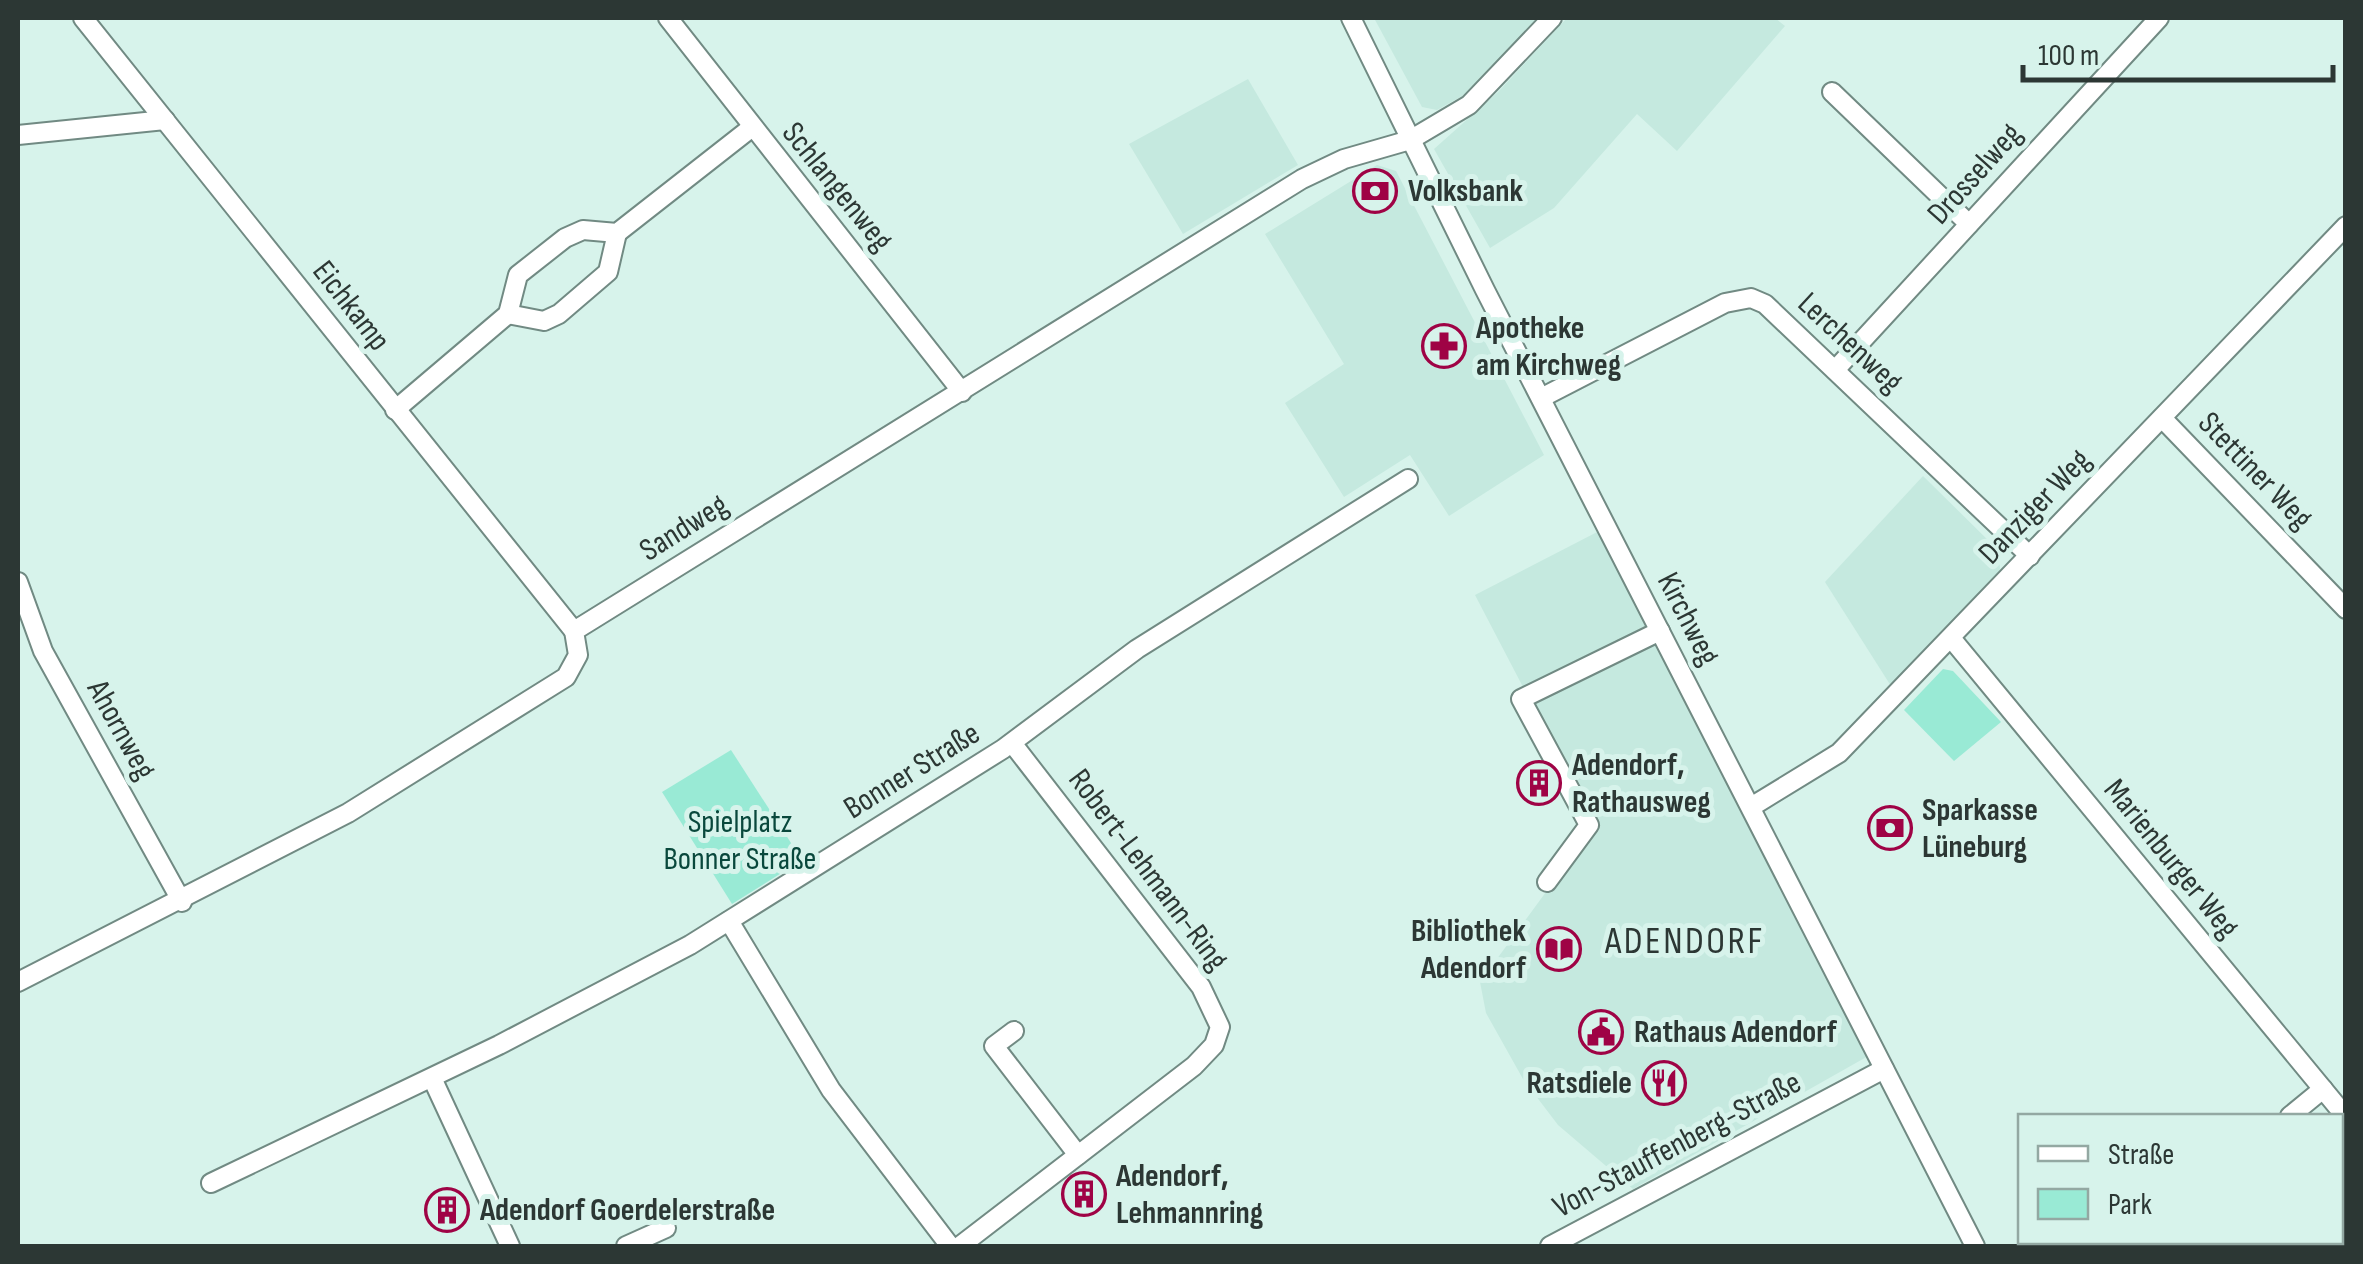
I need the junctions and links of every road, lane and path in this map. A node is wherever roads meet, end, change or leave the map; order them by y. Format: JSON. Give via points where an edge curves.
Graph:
{"nodes":[{"id":1,"x":83,"y":18,"type":"edge"},
{"id":2,"x":668,"y":18,"type":"edge"},
{"id":3,"x":1351,"y":18,"type":"edge"},
{"id":4,"x":1552,"y":18,"type":"edge"},
{"id":5,"x":2159,"y":18,"type":"edge"},
{"id":6,"x":1832,"y":92,"type":"dead end"},
{"id":7,"x":165,"y":120,"type":"junction"},
{"id":8,"x":751,"y":128,"type":"junction"},
{"id":9,"x":18,"y":134,"type":"edge"},
{"id":10,"x":1410,"y":140,"type":"junction"},
{"id":11,"x":1969,"y":224,"type":"junction"},
{"id":12,"x":2346,"y":226,"type":"edge"},
{"id":13,"x":617,"y":233,"type":"junction"},
{"id":14,"x":508,"y":314,"type":"junction"},
{"id":15,"x":1835,"y":370,"type":"junction"},
{"id":16,"x":962,"y":392,"type":"junction"},
{"id":17,"x":1540,"y":398,"type":"junction"},
{"id":18,"x":395,"y":410,"type":"junction"},
{"id":19,"x":2162,"y":418,"type":"junction"},
{"id":20,"x":1408,"y":479,"type":"dead end"},
{"id":21,"x":2030,"y":556,"type":"junction"},
{"id":22,"x":18,"y":582,"type":"edge"},
{"id":23,"x":2346,"y":608,"type":"edge"},
{"id":24,"x":574,"y":631,"type":"junction"},
{"id":25,"x":1660,"y":631,"type":"junction"},
{"id":26,"x":1952,"y":638,"type":"junction"},
{"id":27,"x":1012,"y":742,"type":"junction"},
{"id":28,"x":1750,"y":807,"type":"junction"},
{"id":29,"x":1547,"y":882,"type":"dead end"},
{"id":30,"x":182,"y":902,"type":"junction"},
{"id":31,"x":729,"y":921,"type":"junction"},
{"id":32,"x":18,"y":982,"type":"edge"},
{"id":33,"x":1014,"y":1031,"type":"dead end"},
{"id":34,"x":1884,"y":1068,"type":"junction"},
{"id":35,"x":432,"y":1078,"type":"junction"},
{"id":36,"x":2323,"y":1089,"type":"junction"},
{"id":37,"x":2292,"y":1114,"type":"edge"},
{"id":38,"x":2346,"y":1117,"type":"edge"},
{"id":39,"x":1078,"y":1155,"type":"junction"},
{"id":40,"x":211,"y":1184,"type":"dead end"},
{"id":41,"x":666,"y":1228,"type":"dead end"},
{"id":42,"x":510,"y":1246,"type":"edge"},
{"id":43,"x":626,"y":1246,"type":"edge"},
{"id":44,"x":950,"y":1246,"type":"edge"},
{"id":45,"x":960,"y":1246,"type":"edge"},
{"id":46,"x":1550,"y":1246,"type":"edge"},
{"id":47,"x":1975,"y":1246,"type":"edge"}],
"edges":[{"from":1,"to":7,"type":"street","name":"Eichkamp"},
{"from":2,"to":8,"type":"street","name":"Schlangenweg"},
{"from":3,"to":10,"type":"street","name":"Kirchweg"},
{"from":4,"to":10,"type":"street","name":"Sandweg","via":[[1480,97]]},
{"from":5,"to":11,"type":"street","name":"Drosselweg"},
{"from":6,"to":11,"type":"street"},
{"from":7,"to":9,"type":"street"},
{"from":7,"to":18,"type":"street","name":"Eichkamp"},
{"from":8,"to":13,"type":"street"},
{"from":8,"to":16,"type":"street","name":"Schlangenweg"},
{"from":10,"to":16,"type":"street","name":"Sandweg","via":[[1344,158],[1302,179]]},
{"from":10,"to":17,"type":"street","name":"Kirchweg"},
{"from":11,"to":15,"type":"street","name":"Drosselweg"},
{"from":12,"to":19,"type":"street","name":"Danziger Weg"},
{"from":13,"to":14,"type":"street","via":[[583,230],[565,238],[518,275]]},
{"from":13,"to":14,"type":"street","via":[[608,272],[558,314],[544,320]]},
{"from":14,"to":18,"type":"street"},
{"from":15,"to":17,"type":"street","name":"Lerchenweg","via":[[1765,304],[1736,298]]},
{"from":15,"to":21,"type":"street","name":"Lerchenweg"},
{"from":16,"to":24,"type":"street","name":"Sandweg"},
{"from":17,"to":25,"type":"street","name":"Kirchweg"},
{"from":18,"to":24,"type":"street","name":"Eichkamp"},
{"from":19,"to":21,"type":"street","name":"Danziger Weg"},
{"from":19,"to":23,"type":"street","name":"Stettiner Weg"},
{"from":20,"to":27,"type":"street","name":"Bonner Straße","via":[[1137,649]]},
{"from":21,"to":26,"type":"street","name":"Danziger Weg"},
{"from":22,"to":30,"type":"street","name":"Ahornweg","via":[[44,651]]},
{"from":24,"to":30,"type":"street","via":[[578,655],[566,677],[348,814]]},
{"from":25,"to":28,"type":"street","name":"Kirchweg"},
{"from":25,"to":29,"type":"street","via":[[1521,699],[1589,825]]},
{"from":26,"to":28,"type":"street","name":"Danziger Weg","via":[[1838,753]]},
{"from":26,"to":36,"type":"street","name":"Marienburger Weg"},
{"from":27,"to":31,"type":"street","name":"Bonner Straße"},
{"from":27,"to":39,"type":"street","name":"Robert-Lehmann-Ring","via":[[1201,986],[1220,1027],[1206,1055]]},
{"from":28,"to":34,"type":"street","name":"Kirchweg"},
{"from":30,"to":32,"type":"street"},
{"from":31,"to":35,"type":"street","name":"Bonner Straße","via":[[635,977]]},
{"from":31,"to":44,"type":"street","via":[[830,1090]]},
{"from":33,"to":39,"type":"street","via":[[994,1046]]},
{"from":34,"to":46,"type":"street","name":"Von-Stauffenberg-Straße"},
{"from":34,"to":47,"type":"street","name":"Kirchweg"},
{"from":35,"to":40,"type":"street","name":"Bonner Straße"},
{"from":35,"to":42,"type":"street"},
{"from":36,"to":37,"type":"street"},
{"from":36,"to":38,"type":"street","name":"Marienburger Weg"},
{"from":39,"to":45,"type":"street","name":"Robert-Lehmann-Ring"},
{"from":41,"to":43,"type":"street"}]}
